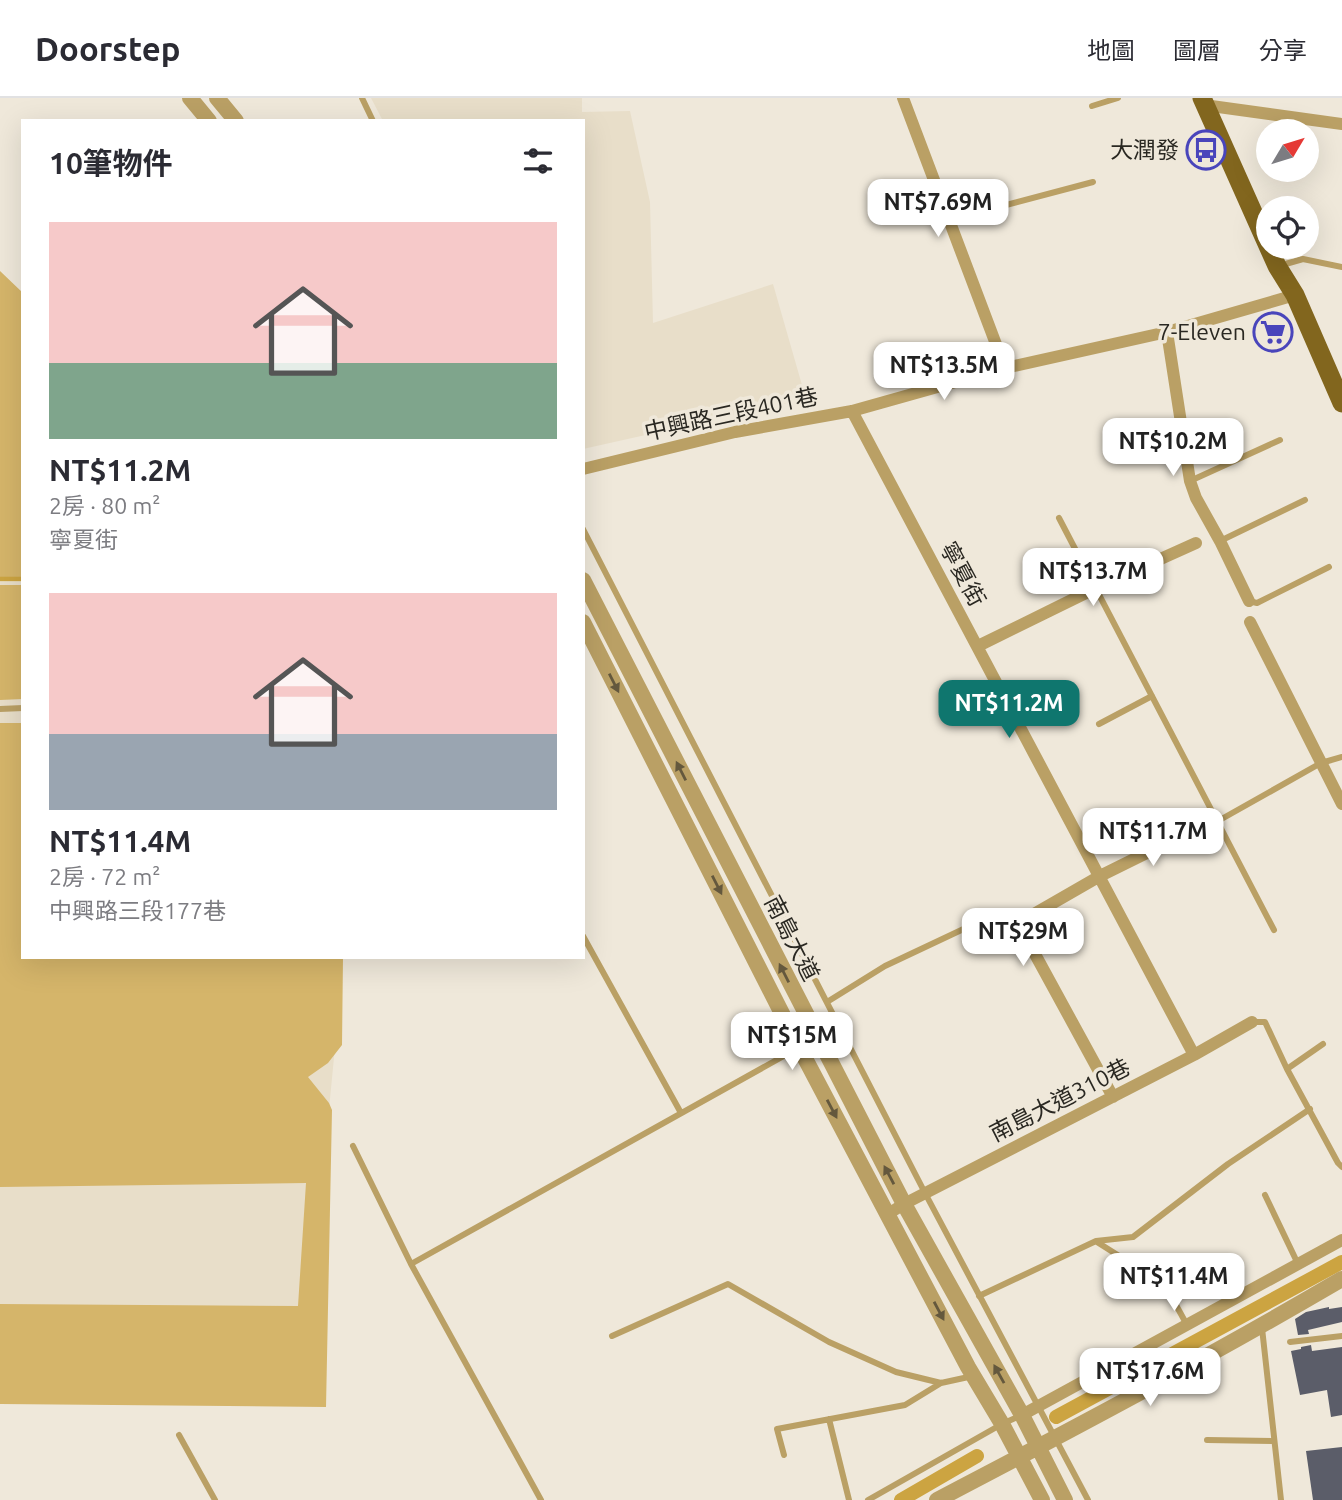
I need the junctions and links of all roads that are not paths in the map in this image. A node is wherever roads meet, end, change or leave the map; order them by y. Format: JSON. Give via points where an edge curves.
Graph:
{"nodes":[{"id":1,"x":190,"y":98,"type":"edge"},
{"id":2,"x":217,"y":98,"type":"edge"},
{"id":3,"x":362,"y":98,"type":"edge"},
{"id":4,"x":903,"y":98,"type":"edge"},
{"id":5,"x":1118,"y":98,"type":"edge"},
{"id":6,"x":1203,"y":101,"type":"edge"},
{"id":7,"x":1092,"y":106,"type":"dead end"},
{"id":8,"x":207,"y":119,"type":"edge"},
{"id":9,"x":234,"y":119,"type":"edge"},
{"id":10,"x":372,"y":119,"type":"edge"},
{"id":11,"x":1342,"y":124,"type":"edge"},
{"id":12,"x":1093,"y":182,"type":"dead end"},
{"id":13,"x":949,"y":220,"type":"junction"},
{"id":14,"x":1277,"y":267,"type":"junction"},
{"id":15,"x":1342,"y":267,"type":"edge"},
{"id":16,"x":1295,"y":295,"type":"junction"},
{"id":17,"x":1167,"y":332,"type":"junction"},
{"id":18,"x":1005,"y":368,"type":"junction"},
{"id":19,"x":1342,"y":403,"type":"edge"},
{"id":20,"x":852,"y":411,"type":"junction"},
{"id":21,"x":1280,"y":440,"type":"dead end"},
{"id":22,"x":585,"y":469,"type":"edge"},
{"id":23,"x":1191,"y":481,"type":"junction"},
{"id":24,"x":1305,"y":500,"type":"dead end"},
{"id":25,"x":1059,"y":519,"type":"dead end"},
{"id":26,"x":585,"y":533,"type":"edge"},
{"id":27,"x":1220,"y":541,"type":"junction"},
{"id":28,"x":1196,"y":543,"type":"dead end"},
{"id":29,"x":1329,"y":567,"type":"dead end"},
{"id":30,"x":585,"y":584,"type":"edge"},
{"id":31,"x":1096,"y":588,"type":"junction"},
{"id":32,"x":1249,"y":601,"type":"joint"},
{"id":33,"x":1250,"y":622,"type":"dead end"},
{"id":34,"x":585,"y":626,"type":"edge"},
{"id":35,"x":978,"y":646,"type":"junction"},
{"id":36,"x":1152,"y":696,"type":"junction"},
{"id":37,"x":0,"y":709,"type":"edge"},
{"id":38,"x":21,"y":709,"type":"edge"},
{"id":39,"x":1099,"y":724,"type":"dead end"},
{"id":40,"x":1342,"y":757,"type":"edge"},
{"id":41,"x":1321,"y":763,"type":"junction"},
{"id":42,"x":1342,"y":804,"type":"edge"},
{"id":43,"x":1218,"y":821,"type":"junction"},
{"id":44,"x":1191,"y":831,"type":"dead end"},
{"id":45,"x":1100,"y":876,"type":"junction"},
{"id":46,"x":1026,"y":925,"type":"junction"},
{"id":47,"x":1274,"y":930,"type":"dead end"},
{"id":48,"x":585,"y":940,"type":"edge"},
{"id":49,"x":827,"y":1002,"type":"junction"},
{"id":50,"x":1252,"y":1022,"type":"joint"},
{"id":51,"x":1323,"y":1044,"type":"dead end"},
{"id":52,"x":799,"y":1047,"type":"junction"},
{"id":53,"x":1194,"y":1055,"type":"junction"},
{"id":54,"x":1287,"y":1069,"type":"junction"},
{"id":55,"x":1113,"y":1097,"type":"junction"},
{"id":56,"x":1310,"y":1109,"type":"junction"},
{"id":57,"x":681,"y":1113,"type":"junction"},
{"id":58,"x":353,"y":1146,"type":"dead end"},
{"id":59,"x":1342,"y":1167,"type":"edge"},
{"id":60,"x":925,"y":1193,"type":"junction"},
{"id":61,"x":1265,"y":1195,"type":"dead end"},
{"id":62,"x":904,"y":1204,"type":"junction"},
{"id":63,"x":888,"y":1214,"type":"junction"},
{"id":64,"x":1342,"y":1240,"type":"edge"},
{"id":65,"x":1096,"y":1241,"type":"junction"},
{"id":66,"x":411,"y":1264,"type":"junction"},
{"id":67,"x":1298,"y":1264,"type":"junction"},
{"id":68,"x":1342,"y":1279,"type":"edge"},
{"id":69,"x":979,"y":1296,"type":"junction"},
{"id":70,"x":1187,"y":1325,"type":"junction"},
{"id":71,"x":1262,"y":1326,"type":"junction"},
{"id":72,"x":612,"y":1336,"type":"dead end"},
{"id":73,"x":1342,"y":1336,"type":"edge"},
{"id":74,"x":1290,"y":1342,"type":"dead end"},
{"id":75,"x":974,"y":1376,"type":"junction"},
{"id":76,"x":941,"y":1383,"type":"junction"},
{"id":77,"x":1037,"y":1407,"type":"junction"},
{"id":78,"x":1022,"y":1415,"type":"junction"},
{"id":79,"x":829,"y":1419,"type":"junction"},
{"id":80,"x":1002,"y":1424,"type":"junction"},
{"id":81,"x":180,"y":1435,"type":"dead end"},
{"id":82,"x":1055,"y":1439,"type":"junction"},
{"id":83,"x":1207,"y":1440,"type":"dead end"},
{"id":84,"x":1275,"y":1441,"type":"junction"},
{"id":85,"x":1037,"y":1448,"type":"junction"},
{"id":86,"x":784,"y":1455,"type":"dead end"},
{"id":87,"x":1020,"y":1457,"type":"junction"},
{"id":88,"x":215,"y":1500,"type":"edge"},
{"id":89,"x":541,"y":1500,"type":"edge"},
{"id":90,"x":849,"y":1500,"type":"edge"},
{"id":91,"x":868,"y":1500,"type":"edge"},
{"id":92,"x":937,"y":1500,"type":"edge"},
{"id":93,"x":1042,"y":1500,"type":"edge"},
{"id":94,"x":1065,"y":1500,"type":"edge"},
{"id":95,"x":1088,"y":1500,"type":"edge"},
{"id":96,"x":1281,"y":1500,"type":"edge"}],
"edges":[{"from":1,"to":8,"type":"street"},
{"from":2,"to":9,"type":"street"},
{"from":3,"to":10,"type":"lane"},
{"from":4,"to":13,"type":"street"},
{"from":5,"to":7,"type":"lane"},
{"from":6,"to":11,"type":"street"},
{"from":6,"to":14,"type":"main road"},
{"from":12,"to":13,"type":"lane"},
{"from":13,"to":18,"type":"street"},
{"from":14,"to":15,"type":"lane","via":[[1303,259]]},
{"from":14,"to":16,"type":"main road"},
{"from":16,"to":17,"type":"street","name":"中興路三段401巷"},
{"from":16,"to":19,"type":"main road"},
{"from":17,"to":18,"type":"street","name":"中興路三段401巷"},
{"from":17,"to":23,"type":"street"},
{"from":18,"to":20,"type":"street","name":"中興路三段401巷"},
{"from":20,"to":22,"type":"street","name":"中興路三段401巷","via":[[735,432]]},
{"from":20,"to":35,"type":"street","name":"寧夏街"},
{"from":21,"to":23,"type":"lane"},
{"from":23,"to":27,"type":"street"},
{"from":24,"to":27,"type":"lane"},
{"from":25,"to":31,"type":"lane"},
{"from":26,"to":49,"type":"lane"},
{"from":27,"to":32,"type":"street"},
{"from":28,"to":31,"type":"street"},
{"from":29,"to":32,"type":"lane","via":[[1257,603]]},
{"from":62,"to":30,"type":"street","name":"南島大道","one_way":true},
{"from":31,"to":35,"type":"street"},
{"from":31,"to":36,"type":"lane"},
{"from":33,"to":41,"type":"street"},
{"from":34,"to":52,"type":"street","name":"南島大道","one_way":true},
{"from":35,"to":45,"type":"street","name":"寧夏街"},
{"from":36,"to":39,"type":"lane"},
{"from":36,"to":43,"type":"lane"},
{"from":37,"to":38,"type":"lane"},
{"from":40,"to":41,"type":"lane"},
{"from":41,"to":42,"type":"street"},
{"from":41,"to":43,"type":"lane"},
{"from":43,"to":47,"type":"lane"},
{"from":44,"to":45,"type":"street"},
{"from":45,"to":46,"type":"street","via":[[1034,914]]},
{"from":45,"to":53,"type":"street","name":"寧夏街"},
{"from":46,"to":49,"type":"lane","via":[[972,926],[885,966]]},
{"from":46,"to":55,"type":"street","via":[[1024,934]]},
{"from":48,"to":57,"type":"lane"},
{"from":49,"to":60,"type":"lane"},
{"from":50,"to":53,"type":"street","name":"南島大道310巷"},
{"from":50,"to":54,"type":"lane","via":[[1265,1022]]},
{"from":51,"to":54,"type":"lane"},
{"from":52,"to":57,"type":"lane"},
{"from":52,"to":63,"type":"street","name":"南島大道","one_way":true},
{"from":53,"to":55,"type":"street","name":"南島大道310巷"},
{"from":54,"to":56,"type":"lane"},
{"from":55,"to":60,"type":"street","name":"南島大道310巷"},
{"from":56,"to":59,"type":"lane"},
{"from":56,"to":65,"type":"lane","via":[[1133,1237]]},
{"from":57,"to":66,"type":"lane"},
{"from":58,"to":66,"type":"lane"},
{"from":60,"to":62,"type":"street","name":"南島大道310巷"},
{"from":60,"to":69,"type":"lane"},
{"from":61,"to":67,"type":"lane"},
{"from":62,"to":63,"type":"street","name":"南島大道310巷"},
{"from":78,"to":62,"type":"street","name":"南島大道","one_way":true},
{"from":63,"to":75,"type":"street","name":"南島大道","one_way":true},
{"from":64,"to":67,"type":"street"},
{"from":65,"to":69,"type":"lane"},
{"from":65,"to":70,"type":"lane","via":[[1165,1285]]},
{"from":66,"to":89,"type":"lane"},
{"from":67,"to":70,"type":"street"},
{"from":68,"to":71,"type":"street"},
{"from":69,"to":77,"type":"lane"},
{"from":70,"to":77,"type":"street"},
{"from":71,"to":82,"type":"street"},
{"from":71,"to":84,"type":"lane"},
{"from":72,"to":76,"type":"lane","via":[[728,1284],[829,1342],[896,1372]]},
{"from":73,"to":74,"type":"lane"},
{"from":75,"to":76,"type":"lane"},
{"from":75,"to":80,"type":"street","name":"南島大道"},
{"from":76,"to":79,"type":"lane","via":[[905,1405]]},
{"from":77,"to":78,"type":"street"},
{"from":77,"to":82,"type":"lane"},
{"from":78,"to":80,"type":"lane"},
{"from":78,"to":85,"type":"street","name":"南島大道"},
{"from":79,"to":86,"type":"lane","via":[[777,1429]]},
{"from":79,"to":90,"type":"lane"},
{"from":80,"to":87,"type":"street","name":"南島大道"},
{"from":80,"to":91,"type":"lane"},
{"from":81,"to":88,"type":"lane"},
{"from":82,"to":85,"type":"street"},
{"from":82,"to":95,"type":"lane"},
{"from":83,"to":84,"type":"lane"},
{"from":84,"to":96,"type":"lane"},
{"from":85,"to":87,"type":"street"},
{"from":85,"to":94,"type":"street","name":"南島大道"},
{"from":87,"to":92,"type":"street"},
{"from":87,"to":93,"type":"street","name":"南島大道"}]}
